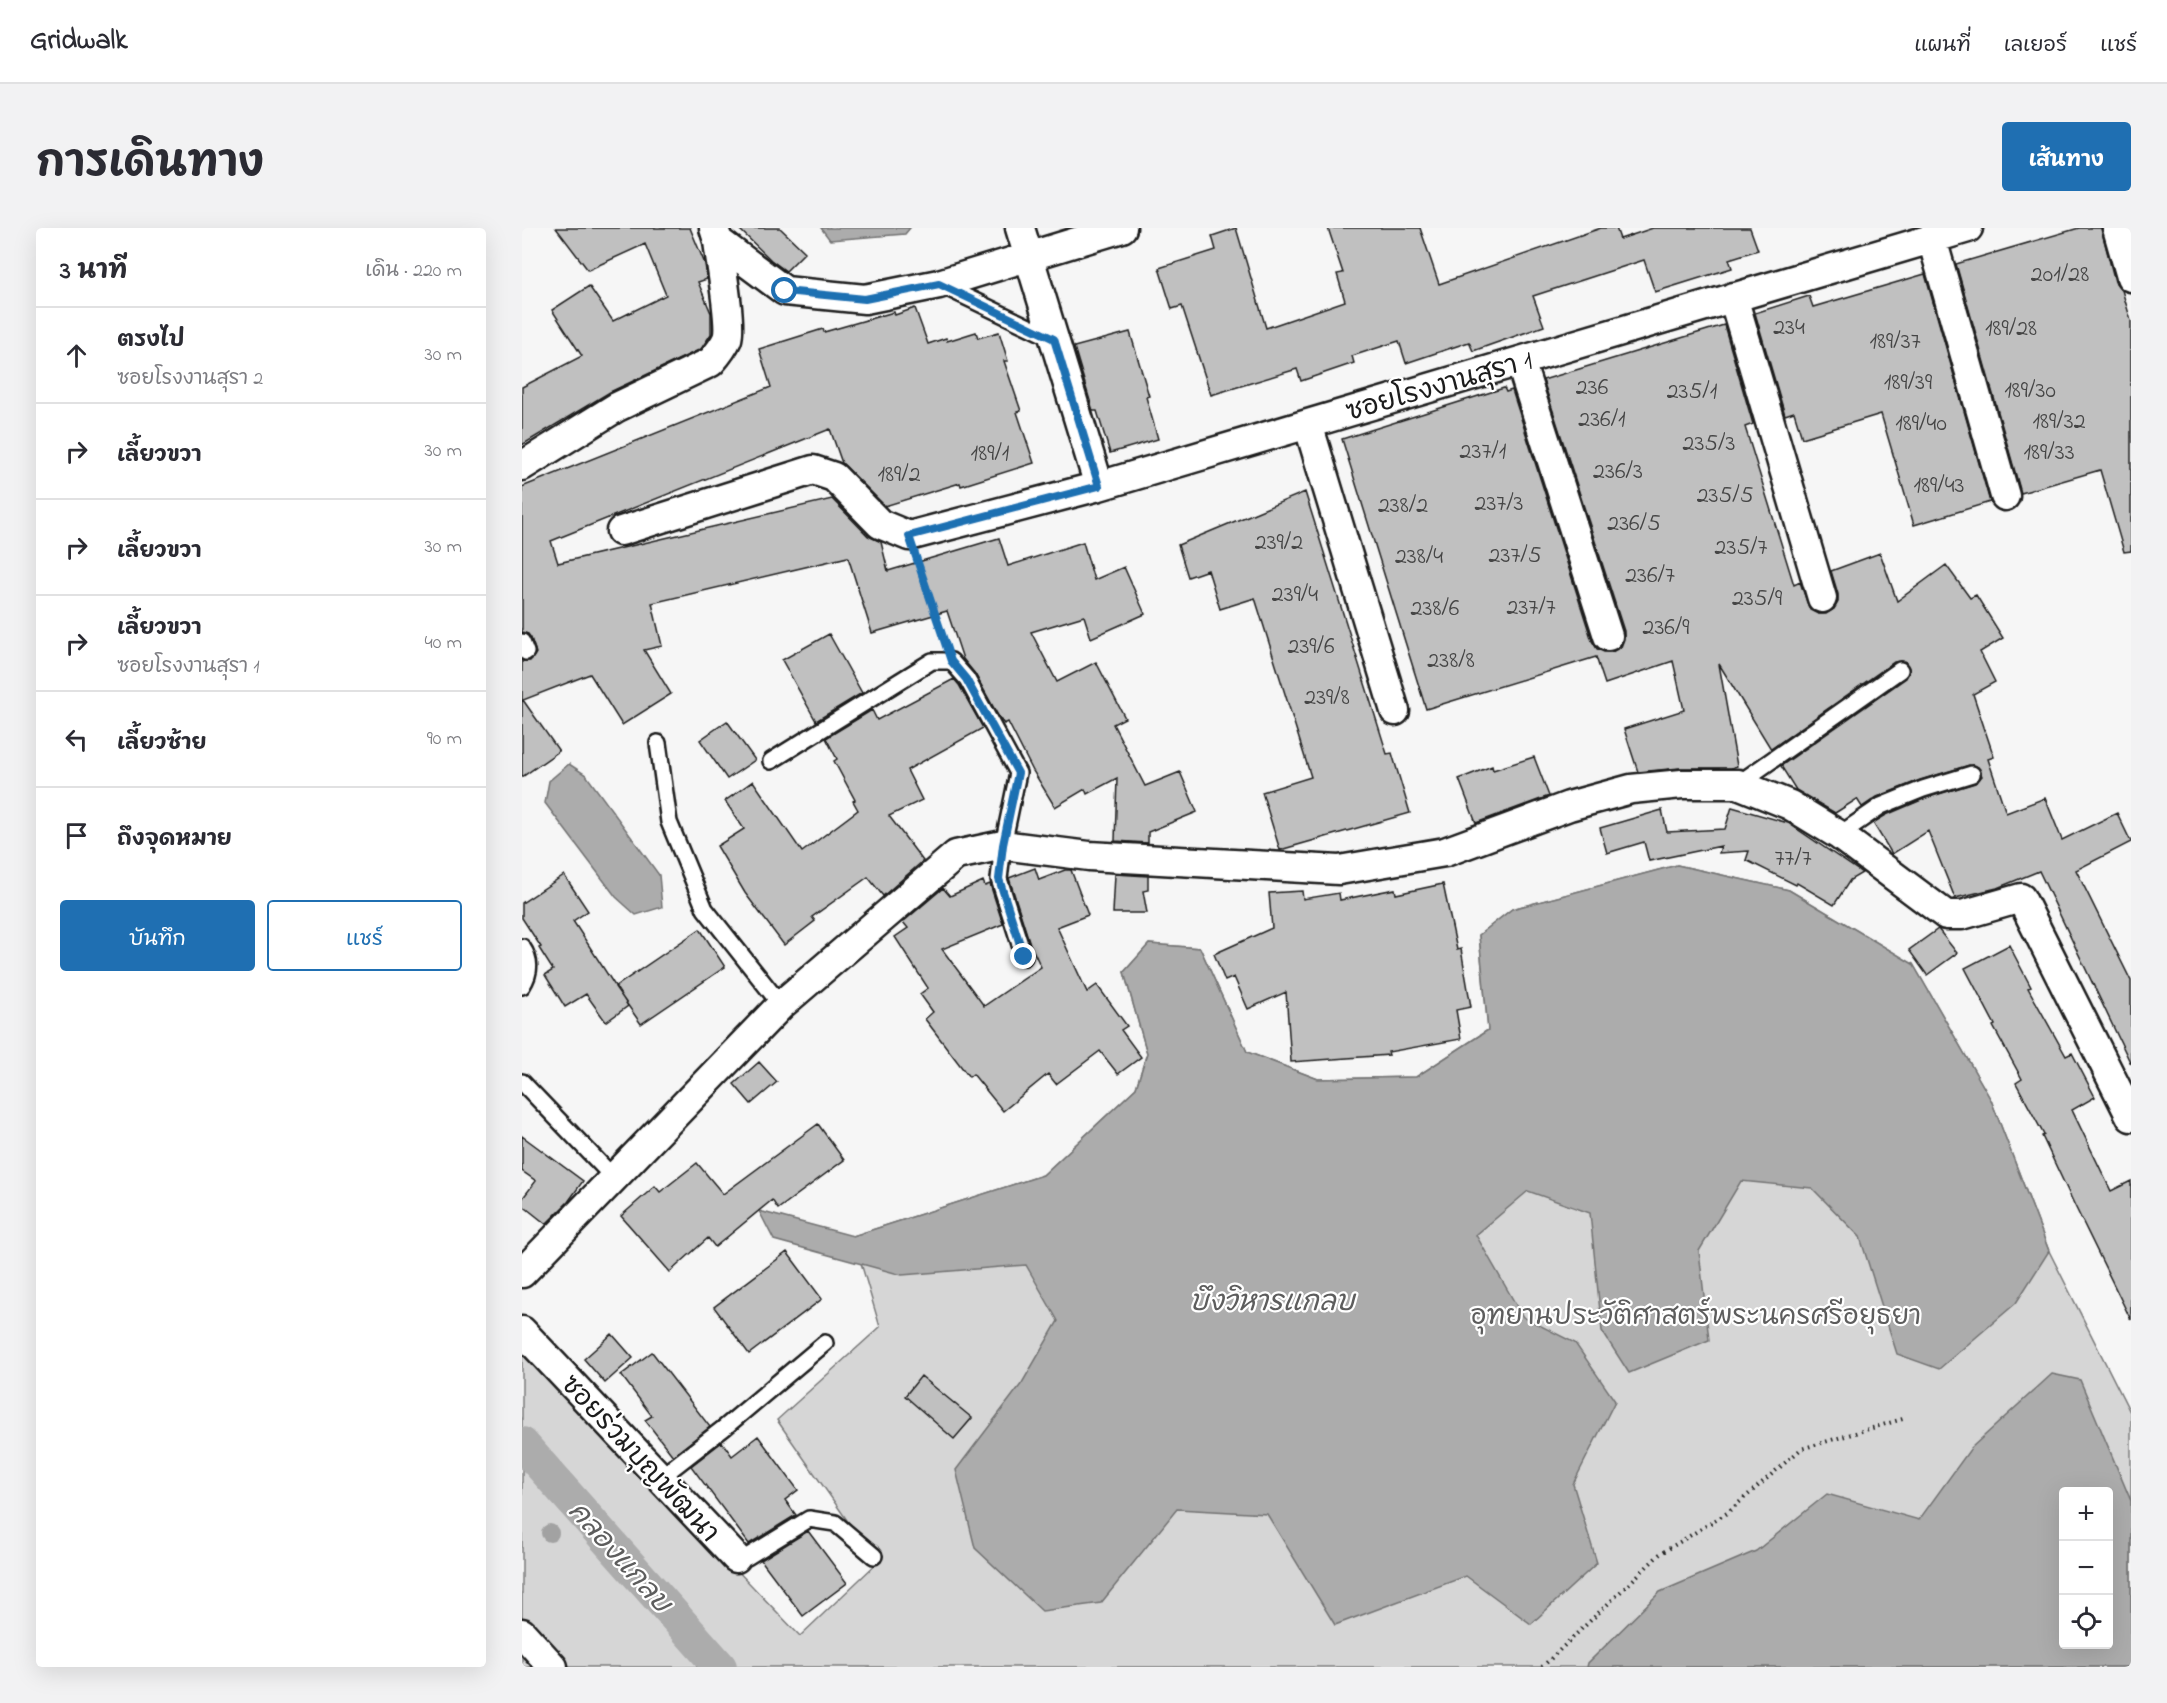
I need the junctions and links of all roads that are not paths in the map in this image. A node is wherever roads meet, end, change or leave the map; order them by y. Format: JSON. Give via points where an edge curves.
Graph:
{"nodes":[{"id":1,"x":1020,"y":228,"type":"edge"},
{"id":2,"x":1122,"y":228,"type":"edge"},
{"id":3,"x":1968,"y":228,"type":"edge"},
{"id":4,"x":2117,"y":228,"type":"edge"},
{"id":5,"x":716,"y":235,"type":"edge"},
{"id":6,"x":1932,"y":239,"type":"junction"},
{"id":7,"x":1029,"y":257,"type":"junction"},
{"id":8,"x":2131,"y":277,"type":"edge"},
{"id":9,"x":939,"y":284,"type":"junction"},
{"id":10,"x":1733,"y":297,"type":"junction"},
{"id":11,"x":1054,"y":339,"type":"junction"},
{"id":12,"x":1520,"y":361,"type":"junction"},
{"id":13,"x":1308,"y":424,"type":"junction"},
{"id":14,"x":522,"y":465,"type":"edge"},
{"id":15,"x":1099,"y":486,"type":"junction"},
{"id":16,"x":2005,"y":496,"type":"dead end"},
{"id":17,"x":621,"y":531,"type":"dead end"},
{"id":18,"x":1822,"y":598,"type":"dead end"},
{"id":19,"x":1608,"y":636,"type":"dead end"},
{"id":20,"x":1900,"y":670,"type":"dead end"},
{"id":21,"x":1395,"y":711,"type":"dead end"},
{"id":22,"x":658,"y":743,"type":"dead end"},
{"id":23,"x":771,"y":761,"type":"dead end"},
{"id":24,"x":1972,"y":774,"type":"dead end"},
{"id":25,"x":1738,"y":784,"type":"junction"},
{"id":26,"x":1839,"y":835,"type":"junction"},
{"id":27,"x":1003,"y":845,"type":"junction"},
{"id":28,"x":522,"y":947,"type":"edge"},
{"id":29,"x":1024,"y":957,"type":"dead end"},
{"id":30,"x":522,"y":986,"type":"edge"},
{"id":31,"x":781,"y":1005,"type":"junction"},
{"id":32,"x":522,"y":1082,"type":"edge"},
{"id":33,"x":2131,"y":1117,"type":"edge"},
{"id":34,"x":614,"y":1178,"type":"junction"},
{"id":35,"x":522,"y":1273,"type":"edge"},
{"id":36,"x":522,"y":1331,"type":"edge"},
{"id":37,"x":825,"y":1343,"type":"dead end"},
{"id":38,"x":662,"y":1477,"type":"junction"},
{"id":39,"x":874,"y":1556,"type":"dead end"},
{"id":40,"x":736,"y":1558,"type":"joint"},
{"id":41,"x":522,"y":1633,"type":"edge"},
{"id":42,"x":553,"y":1667,"type":"edge"}],
"edges":[{"from":1,"to":7,"type":"street"},
{"from":2,"to":7,"type":"street"},
{"from":3,"to":6,"type":"street","name":"ซอยโรงงานสุรา 1"},
{"from":4,"to":8,"type":"street"},
{"from":5,"to":9,"type":"street","via":[[785,291],[865,299]]},
{"from":5,"to":14,"type":"street","via":[[728,336],[722,349],[711,362],[617,407]]},
{"from":6,"to":10,"type":"street","name":"ซอยโรงงานสุรา 1"},
{"from":6,"to":16,"type":"street"},
{"from":7,"to":9,"type":"street"},
{"from":7,"to":11,"type":"street"},
{"from":9,"to":11,"type":"lane"},
{"from":10,"to":12,"type":"street","name":"ซอยโรงงานสุรา 1"},
{"from":10,"to":18,"type":"street"},
{"from":11,"to":15,"type":"street"},
{"from":12,"to":13,"type":"street","name":"ซอยโรงงานสุรา 1"},
{"from":12,"to":19,"type":"street"},
{"from":13,"to":15,"type":"street","name":"ซอยโรงงานสุรา 1"},
{"from":13,"to":21,"type":"street"},
{"from":15,"to":17,"type":"street","name":"ซอยโรงงานสุรา 1","via":[[909,536],[880,524],[834,477],[813,470]]},
{"from":20,"to":25,"type":"lane"},
{"from":22,"to":31,"type":"lane","via":[[669,822],[705,909]]},
{"from":23,"to":27,"type":"lane","via":[[932,661],[951,661],[966,679],[1018,773]]},
{"from":24,"to":26,"type":"lane","via":[[1881,806]]},
{"from":25,"to":26,"type":"street","via":[[1790,805]]},
{"from":25,"to":27,"type":"street","via":[[1631,789],[1569,806],[1444,852],[1339,870],[1089,856]]},
{"from":26,"to":33,"type":"street","via":[[1946,915],[1962,915],[2021,898]]},
{"from":27,"to":29,"type":"lane","via":[[999,879]]},
{"from":27,"to":31,"type":"street","via":[[956,855]]},
{"from":28,"to":30,"type":"lane","via":[[530,963]]},
{"from":31,"to":34,"type":"street"},
{"from":32,"to":34,"type":"lane"},
{"from":34,"to":35,"type":"street"},
{"from":36,"to":38,"type":"street","name":"ซอยร่วมบุญพัฒนา"},
{"from":37,"to":38,"type":"lane"},
{"from":38,"to":40,"type":"street","name":"ซอยร่วมบุญพัฒนา"},
{"from":39,"to":40,"type":"lane","via":[[835,1523],[809,1519],[747,1557]]},
{"from":41,"to":42,"type":"street"}]}
